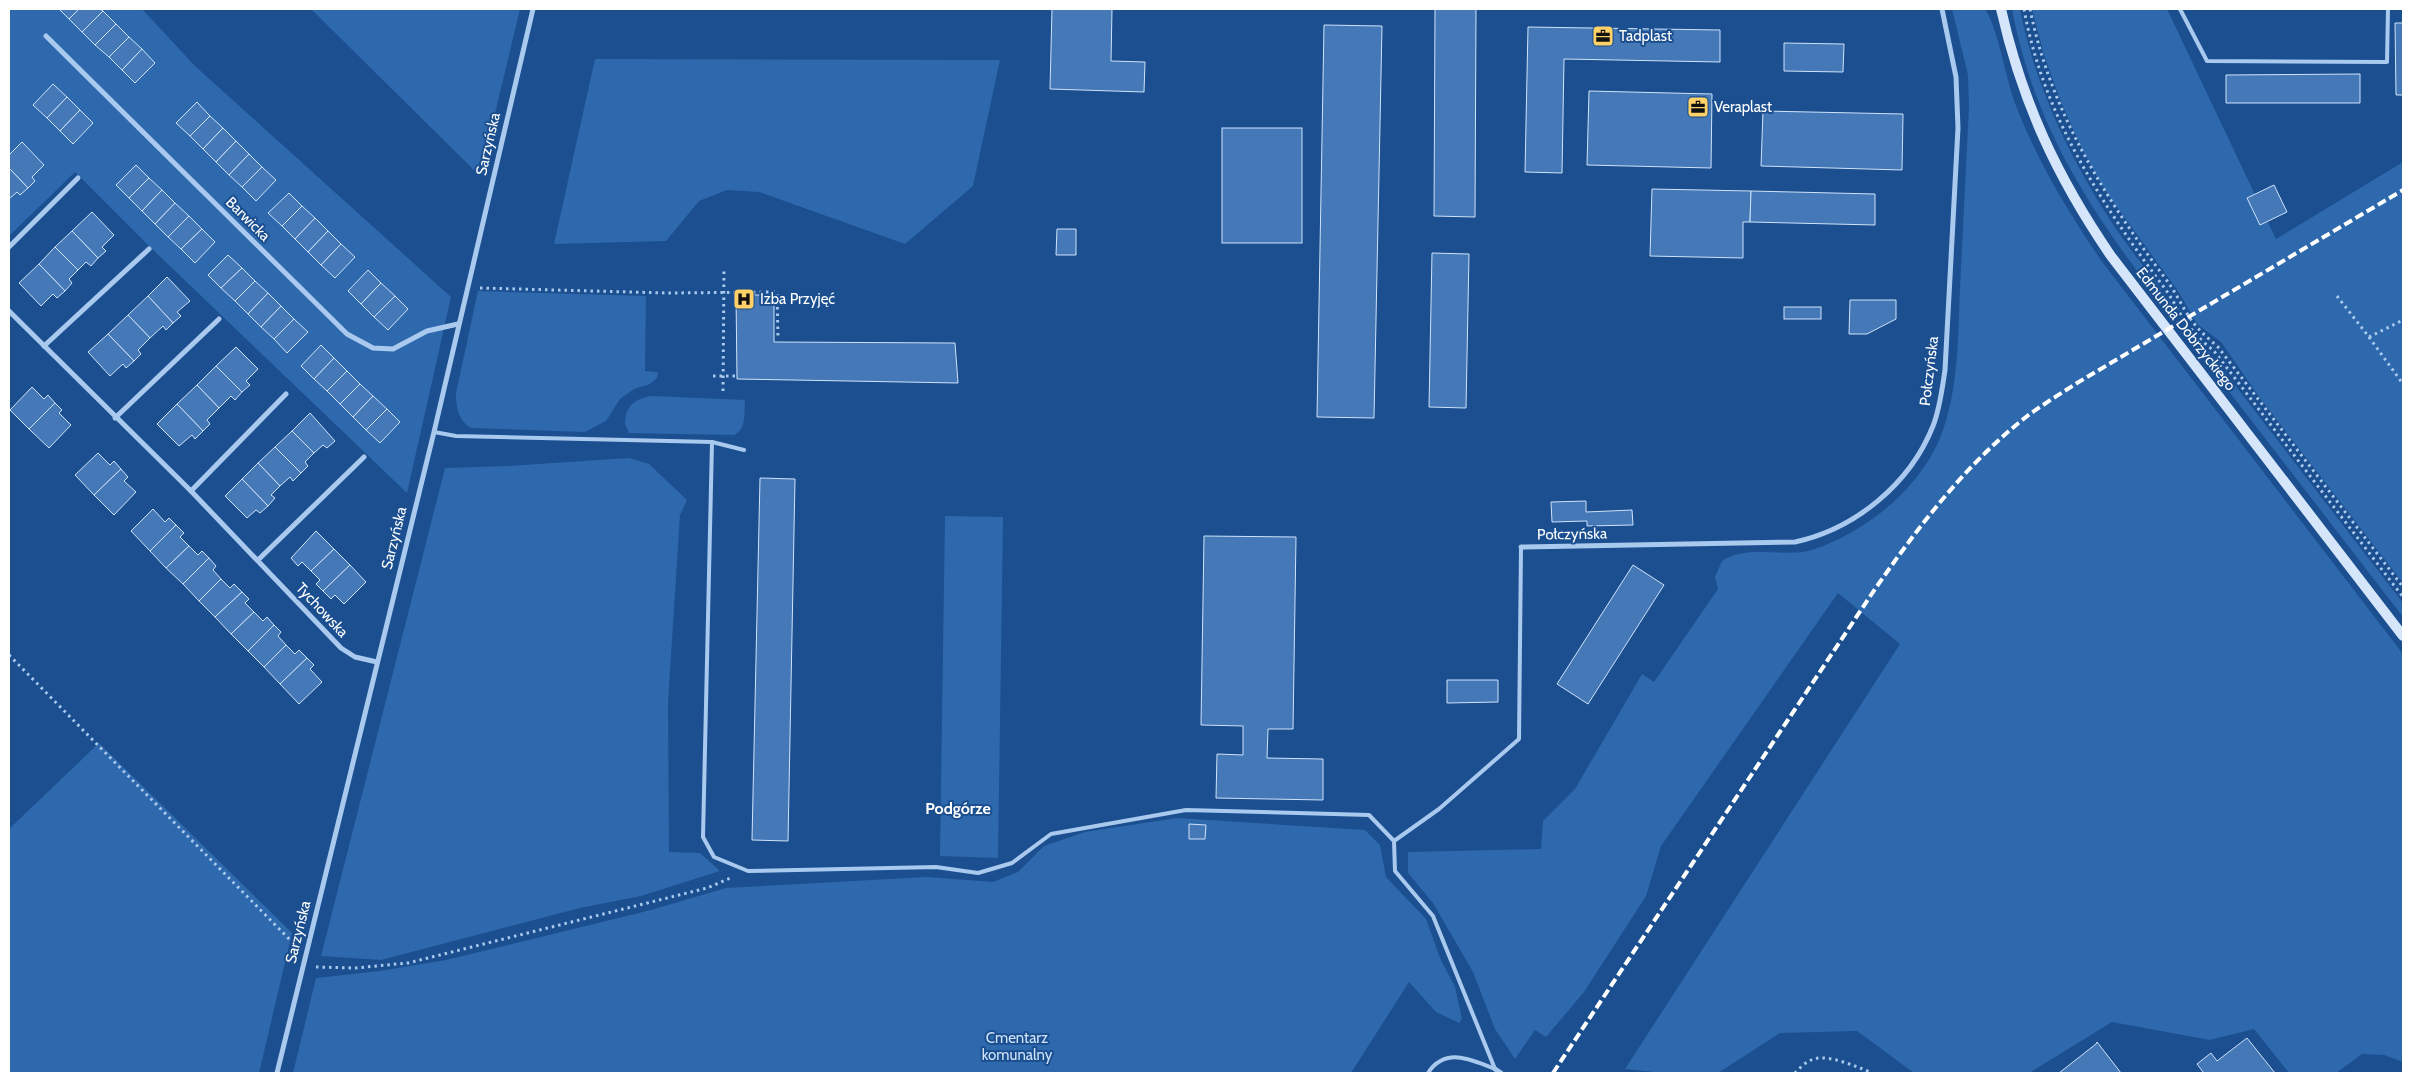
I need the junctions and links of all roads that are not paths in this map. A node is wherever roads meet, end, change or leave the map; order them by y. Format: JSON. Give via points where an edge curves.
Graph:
{"nodes":[{"id":1,"x":533,"y":9,"type":"edge"},
{"id":2,"x":1942,"y":9,"type":"edge"},
{"id":3,"x":2001,"y":9,"type":"edge"},
{"id":4,"x":2180,"y":9,"type":"edge"},
{"id":5,"x":2388,"y":9,"type":"edge"},
{"id":6,"x":46,"y":36,"type":"dead end"},
{"id":7,"x":78,"y":178,"type":"dead end"},
{"id":8,"x":9,"y":247,"type":"edge"},
{"id":9,"x":149,"y":249,"type":"dead end"},
{"id":10,"x":9,"y":311,"type":"edge"},
{"id":11,"x":219,"y":319,"type":"dead end"},
{"id":12,"x":458,"y":324,"type":"junction"},
{"id":13,"x":44,"y":346,"type":"junction"},
{"id":14,"x":286,"y":394,"type":"dead end"},
{"id":15,"x":115,"y":418,"type":"junction"},
{"id":16,"x":434,"y":432,"type":"junction"},
{"id":17,"x":712,"y":442,"type":"junction"},
{"id":18,"x":744,"y":450,"type":"dead end"},
{"id":19,"x":364,"y":457,"type":"dead end"},
{"id":20,"x":190,"y":491,"type":"junction"},
{"id":21,"x":1521,"y":547,"type":"joint"},
{"id":22,"x":258,"y":560,"type":"junction"},
{"id":23,"x":2403,"y":636,"type":"edge"},
{"id":24,"x":377,"y":662,"type":"junction"},
{"id":25,"x":1394,"y":841,"type":"junction"},
{"id":26,"x":1494,"y":1069,"type":"junction"},
{"id":27,"x":277,"y":1073,"type":"edge"},
{"id":28,"x":1428,"y":1073,"type":"edge"},
{"id":29,"x":1501,"y":1073,"type":"edge"}],
"edges":[{"from":1,"to":12,"type":"street","name":"Sarzyńska"},
{"from":2,"to":21,"type":"street","name":"Połczyńska","via":[[1956,77],[1958,128],[1945,370],[1933,426],[1902,476],[1878,501],[1849,522],[1795,542]]},
{"from":3,"to":23,"type":"main road","name":"Edmunda Dobrzyckiego","via":[[2016,69],[2037,128],[2085,216],[2134,286]]},
{"from":4,"to":5,"type":"lane","via":[[2207,62],[2387,62]]},
{"from":6,"to":12,"type":"street","name":"Barwicka","via":[[346,334],[373,348],[393,350],[427,331]]},
{"from":7,"to":8,"type":"street"},
{"from":9,"to":13,"type":"street"},
{"from":10,"to":13,"type":"street","name":"Tychowska"},
{"from":11,"to":15,"type":"street"},
{"from":12,"to":16,"type":"street","name":"Sarzyńska"},
{"from":13,"to":15,"type":"street","name":"Tychowska"},
{"from":14,"to":20,"type":"street"},
{"from":15,"to":20,"type":"street","name":"Tychowska"},
{"from":16,"to":17,"type":"lane","via":[[456,436]]},
{"from":16,"to":24,"type":"street","name":"Sarzyńska"},
{"from":17,"to":18,"type":"lane"},
{"from":17,"to":25,"type":"lane","via":[[703,837],[714,858],[748,871],[936,867],[978,874],[1012,863],[1051,834],[1186,810],[1369,814]]},
{"from":19,"to":22,"type":"street"},
{"from":20,"to":22,"type":"street","name":"Tychowska"},
{"from":21,"to":25,"type":"lane","via":[[1519,739],[1439,809]]},
{"from":22,"to":24,"type":"street","name":"Tychowska","via":[[341,648],[355,657]]},
{"from":24,"to":27,"type":"street","name":"Sarzyńska"},
{"from":25,"to":26,"type":"lane","via":[[1394,872],[1433,916]]},
{"from":26,"to":28,"type":"lane","via":[[1469,1058],[1452,1056],[1433,1066]]},
{"from":26,"to":29,"type":"street"}]}
